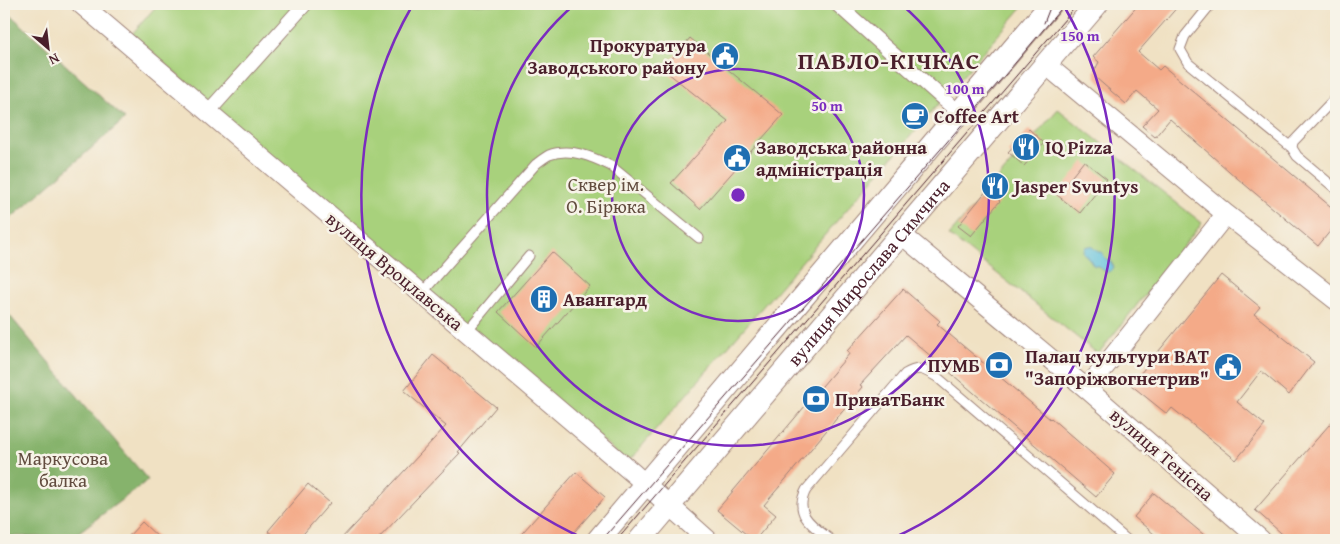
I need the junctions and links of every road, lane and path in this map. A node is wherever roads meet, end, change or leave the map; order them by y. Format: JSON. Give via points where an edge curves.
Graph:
{"nodes":[{"id":1,"x":82,"y":4,"type":"edge"},
{"id":2,"x":304,"y":4,"type":"edge"},
{"id":3,"x":836,"y":4,"type":"edge"},
{"id":4,"x":1051,"y":4,"type":"edge"},
{"id":5,"x":1097,"y":4,"type":"edge"},
{"id":6,"x":1211,"y":4,"type":"edge"},
{"id":7,"x":1045,"y":64,"type":"junction"},
{"id":8,"x":1336,"y":97,"type":"edge"},
{"id":9,"x":950,"y":105,"type":"dead end"},
{"id":10,"x":208,"y":112,"type":"junction"},
{"id":11,"x":1292,"y":148,"type":"junction"},
{"id":12,"x":1336,"y":189,"type":"edge"},
{"id":13,"x":1226,"y":214,"type":"junction"},
{"id":14,"x":901,"y":234,"type":"junction"},
{"id":15,"x":698,"y":238,"type":"dead end"},
{"id":16,"x":529,"y":256,"type":"dead end"},
{"id":17,"x":421,"y":294,"type":"junction"},
{"id":18,"x":1336,"y":300,"type":"edge"},
{"id":19,"x":466,"y":332,"type":"junction"},
{"id":20,"x":1087,"y":389,"type":"junction"},
{"id":21,"x":646,"y":485,"type":"junction"},
{"id":22,"x":670,"y":506,"type":"junction"},
{"id":23,"x":1254,"y":538,"type":"edge"},
{"id":24,"x":598,"y":540,"type":"edge"},
{"id":25,"x":640,"y":540,"type":"edge"},
{"id":26,"x":708,"y":540,"type":"edge"},
{"id":27,"x":831,"y":540,"type":"edge"},
{"id":28,"x":1127,"y":540,"type":"edge"}],
"edges":[{"from":1,"to":10,"type":"street","name":"вулиця Вроцлавська"},
{"from":2,"to":10,"type":"street"},
{"from":3,"to":9,"type":"street"},
{"from":4,"to":21,"type":"street","name":"вулиця Мирослава Симчича"},
{"from":5,"to":7,"type":"street","name":"вулиця Мирослава Симчича"},
{"from":6,"to":11,"type":"lane","via":[[1182,41],[1180,49],[1184,58]]},
{"from":7,"to":13,"type":"street"},
{"from":7,"to":14,"type":"street","name":"вулиця Мирослава Симчича"},
{"from":8,"to":11,"type":"lane","via":[[1293,142]]},
{"from":10,"to":17,"type":"street","name":"вулиця Вроцлавська"},
{"from":11,"to":12,"type":"lane"},
{"from":13,"to":18,"type":"street"},
{"from":13,"to":20,"type":"street"},
{"from":14,"to":20,"type":"street","name":"вулиця Тенісна"},
{"from":14,"to":22,"type":"street","name":"вулиця Мирослава Симчича"},
{"from":15,"to":17,"type":"lane","via":[[611,166],[578,153],[563,152],[549,155],[536,164]]},
{"from":16,"to":19,"type":"lane"},
{"from":17,"to":19,"type":"street","name":"вулиця Вроцлавська"},
{"from":19,"to":21,"type":"street","name":"вулиця Вроцлавська"},
{"from":20,"to":23,"type":"street","name":"вулиця Тенісна"},
{"from":21,"to":22,"type":"street","name":"вулиця Вроцлавська"},
{"from":21,"to":24,"type":"street","name":"вулиця Мирослава Симчича"},
{"from":22,"to":25,"type":"street","name":"вулиця Мирослава Симчича"},
{"from":22,"to":26,"type":"street","name":"вулиця Вроцлавська"},
{"from":27,"to":28,"type":"lane","via":[[804,516],[802,505],[806,490],[905,374],[923,368]]}]}
